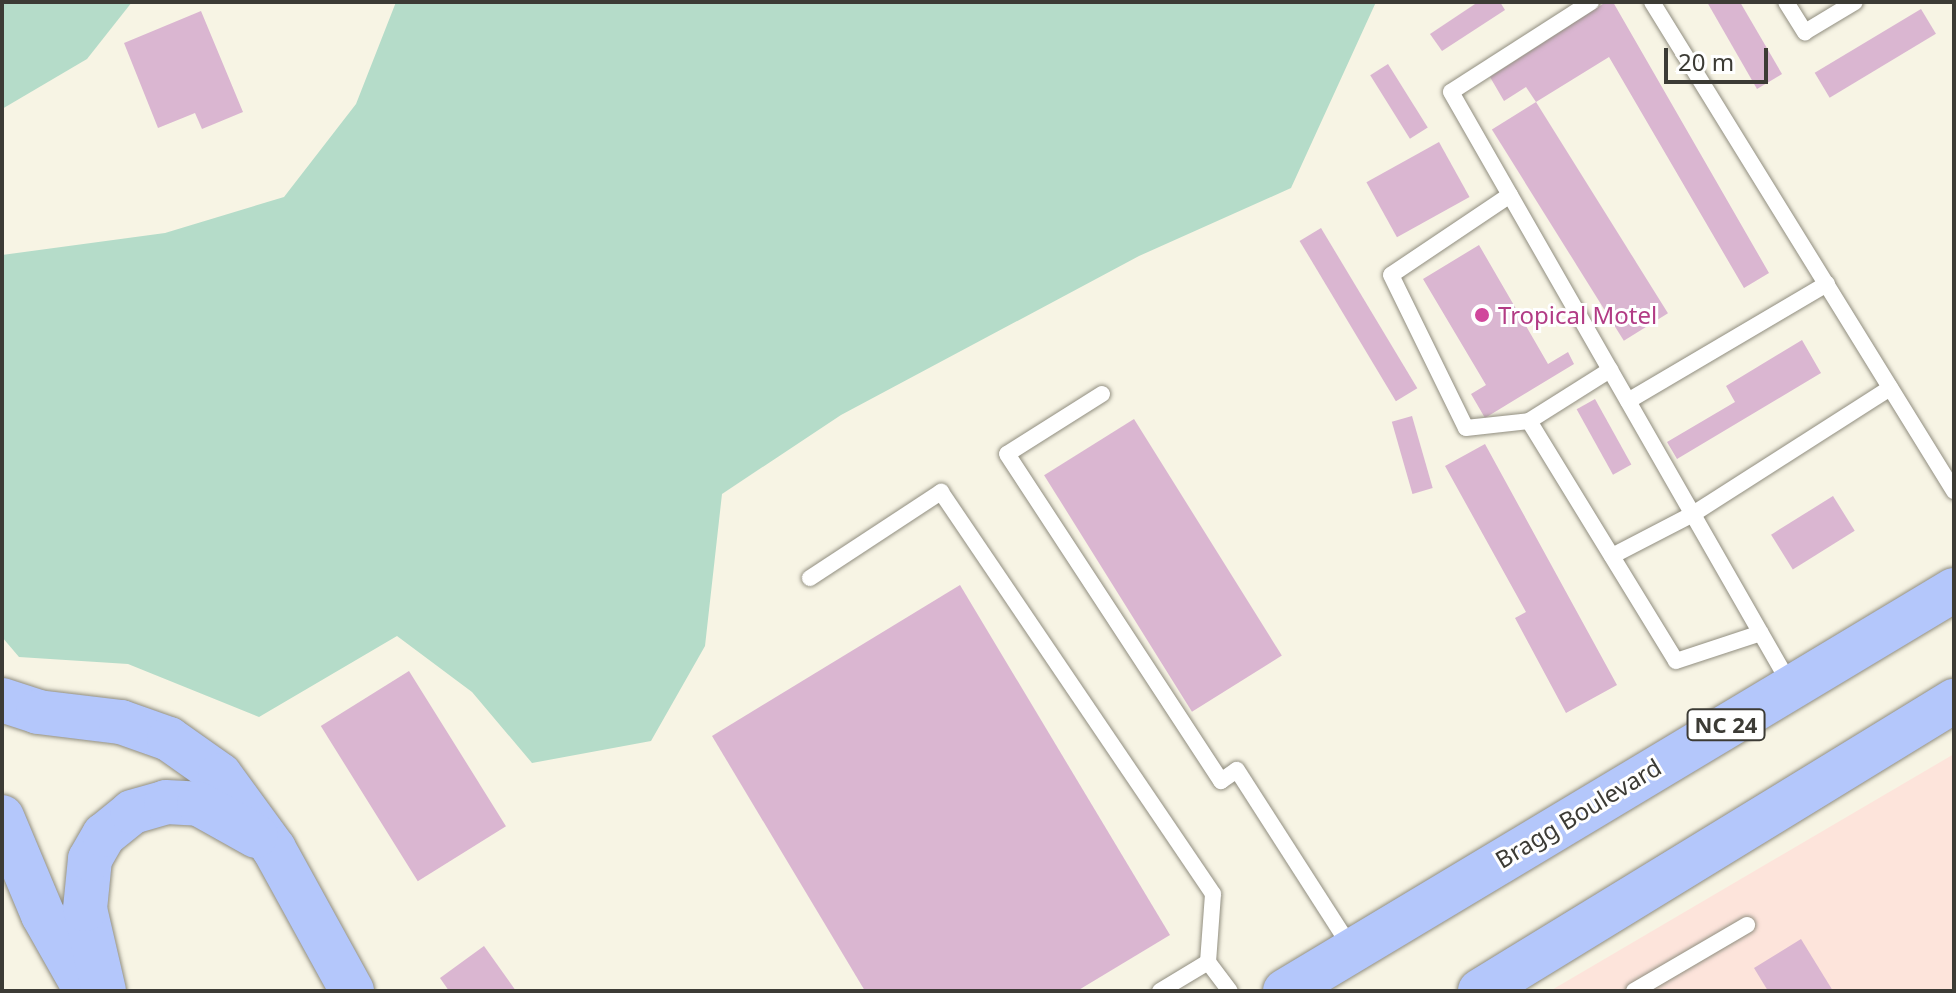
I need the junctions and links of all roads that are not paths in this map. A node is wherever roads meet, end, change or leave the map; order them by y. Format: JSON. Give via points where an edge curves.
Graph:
{"nodes":[{"id":1,"x":1591,"y":2,"type":"edge"},
{"id":2,"x":1652,"y":2,"type":"edge"},
{"id":3,"x":1786,"y":2,"type":"edge"},
{"id":4,"x":1855,"y":2,"type":"edge"},
{"id":5,"x":1510,"y":195,"type":"junction"},
{"id":6,"x":1827,"y":284,"type":"junction"},
{"id":7,"x":1610,"y":370,"type":"junction"},
{"id":8,"x":1890,"y":388,"type":"junction"},
{"id":9,"x":1102,"y":394,"type":"dead end"},
{"id":10,"x":1628,"y":401,"type":"junction"},
{"id":11,"x":1529,"y":421,"type":"junction"},
{"id":12,"x":1954,"y":491,"type":"edge"},
{"id":13,"x":1693,"y":514,"type":"junction"},
{"id":14,"x":1612,"y":556,"type":"junction"},
{"id":15,"x":810,"y":578,"type":"dead end"},
{"id":16,"x":1954,"y":590,"type":"edge"},
{"id":17,"x":1761,"y":633,"type":"junction"},
{"id":18,"x":1791,"y":686,"type":"junction"},
{"id":19,"x":2,"y":700,"type":"edge"},
{"id":20,"x":1954,"y":701,"type":"edge"},
{"id":21,"x":2,"y":817,"type":"edge"},
{"id":22,"x":274,"y":849,"type":"junction"},
{"id":23,"x":1747,"y":925,"type":"dead end"},
{"id":24,"x":1353,"y":950,"type":"junction"},
{"id":25,"x":1208,"y":962,"type":"junction"},
{"id":26,"x":86,"y":991,"type":"edge"},
{"id":27,"x":104,"y":991,"type":"edge"},
{"id":28,"x":352,"y":991,"type":"edge"},
{"id":29,"x":1160,"y":991,"type":"edge"},
{"id":30,"x":1230,"y":991,"type":"edge"},
{"id":31,"x":1285,"y":991,"type":"edge"},
{"id":32,"x":1480,"y":991,"type":"edge"},
{"id":33,"x":1634,"y":991,"type":"edge"}],
"edges":[{"from":1,"to":5,"type":"lane","via":[[1451,92]]},
{"from":2,"to":6,"type":"lane"},
{"from":3,"to":4,"type":"lane","via":[[1805,32]]},
{"from":5,"to":7,"type":"lane"},
{"from":5,"to":11,"type":"lane","via":[[1391,275],[1466,428]]},
{"from":6,"to":8,"type":"lane"},
{"from":6,"to":10,"type":"lane"},
{"from":7,"to":10,"type":"lane"},
{"from":7,"to":11,"type":"lane"},
{"from":8,"to":12,"type":"lane"},
{"from":8,"to":13,"type":"lane"},
{"from":9,"to":24,"type":"lane","via":[[1007,454],[1221,781],[1237,770]]},
{"from":10,"to":13,"type":"lane"},
{"from":11,"to":14,"type":"lane"},
{"from":13,"to":14,"type":"lane"},
{"from":13,"to":17,"type":"lane"},
{"from":14,"to":17,"type":"lane","via":[[1676,661]]},
{"from":15,"to":25,"type":"lane","via":[[941,492],[1213,894]]},
{"from":16,"to":18,"type":"main road","name":"Bragg Boulevard","number":"NC 24"},
{"from":17,"to":18,"type":"lane"},
{"from":18,"to":24,"type":"main road","name":"Bragg Boulevard","number":"NC 24"},
{"from":19,"to":22,"type":"main road","via":[[38,712],[121,722],[169,739],[220,775]]},
{"from":20,"to":32,"type":"main road"},
{"from":21,"to":26,"type":"main road","via":[[43,915]]},
{"from":22,"to":27,"type":"main road","via":[[230,817],[199,804],[166,802],[132,812],[104,835],[90,859],[85,909]]},
{"from":22,"to":28,"type":"main road"},
{"from":23,"to":33,"type":"lane"},
{"from":24,"to":31,"type":"main road","name":"Bragg Boulevard","number":"NC 24"},
{"from":25,"to":29,"type":"lane"},
{"from":25,"to":30,"type":"lane"}]}
